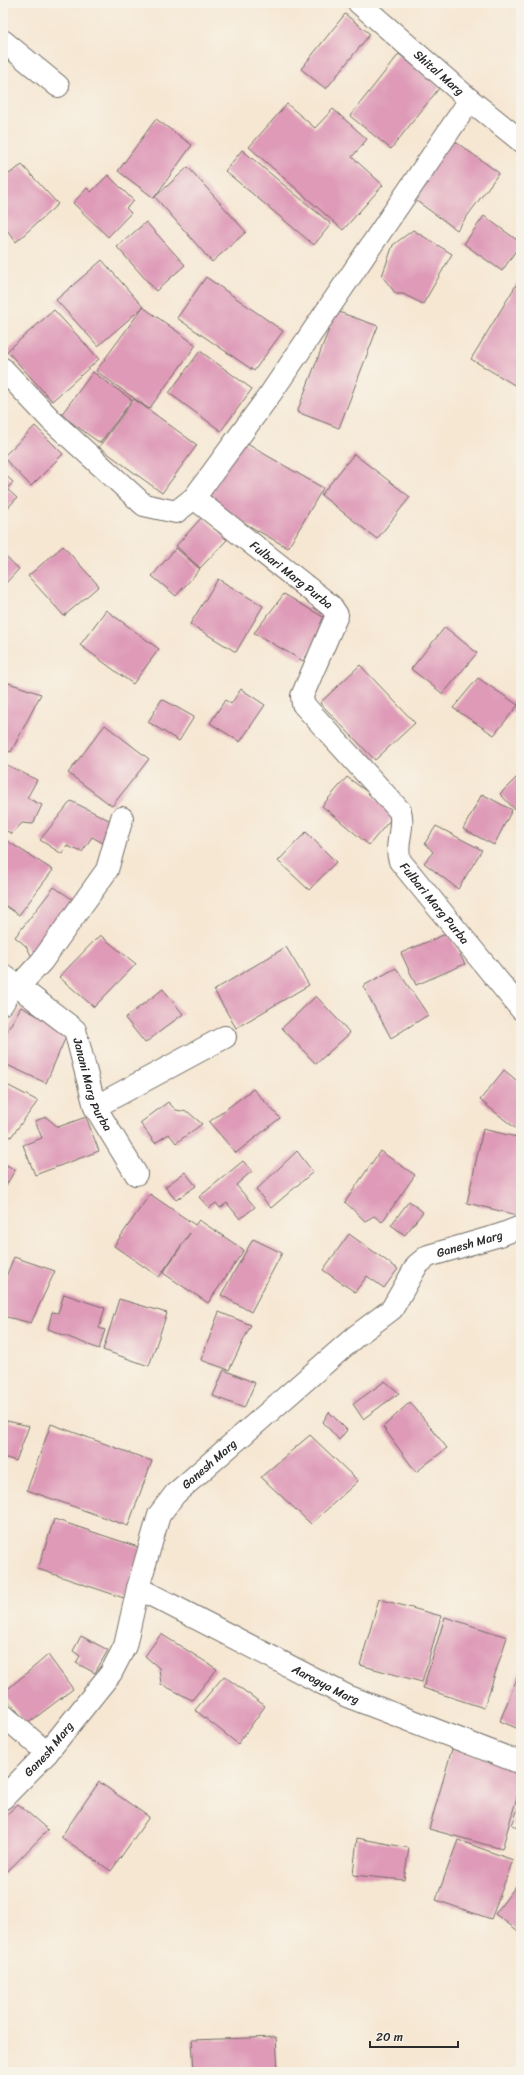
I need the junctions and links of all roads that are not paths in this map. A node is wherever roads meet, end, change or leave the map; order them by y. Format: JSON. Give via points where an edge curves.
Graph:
{"nodes":[{"id":1,"x":359,"y":3,"type":"edge"},
{"id":2,"x":3,"y":41,"type":"edge"},
{"id":3,"x":58,"y":86,"type":"dead end"},
{"id":4,"x":470,"y":100,"type":"junction"},
{"id":5,"x":521,"y":141,"type":"edge"},
{"id":6,"x":3,"y":369,"type":"edge"},
{"id":7,"x":194,"y":498,"type":"junction"},
{"id":8,"x":122,"y":818,"type":"dead end"},
{"id":9,"x":11,"y":982,"type":"edge"},
{"id":10,"x":3,"y":1003,"type":"edge"},
{"id":11,"x":521,"y":1008,"type":"edge"},
{"id":12,"x":225,"y":1038,"type":"dead end"},
{"id":13,"x":95,"y":1107,"type":"junction"},
{"id":14,"x":136,"y":1174,"type":"dead end"},
{"id":15,"x":521,"y":1227,"type":"edge"},
{"id":16,"x":138,"y":1588,"type":"junction"},
{"id":17,"x":3,"y":1714,"type":"edge"},
{"id":18,"x":47,"y":1753,"type":"junction"},
{"id":19,"x":521,"y":1764,"type":"edge"},
{"id":20,"x":3,"y":1798,"type":"edge"}],
"edges":[{"from":1,"to":4,"type":"street","name":"Shital Marg"},
{"from":2,"to":3,"type":"street"},
{"from":4,"to":5,"type":"street","name":"Shital Marg"},
{"from":4,"to":7,"type":"street","via":[[271,393]]},
{"from":6,"to":7,"type":"street","via":[[52,422],[144,505],[176,512]]},
{"from":7,"to":11,"type":"street","name":"Fulbari Marg Purba","via":[[331,606],[337,615],[302,696],[303,704],[400,811],[403,818],[397,853],[400,861]]},
{"from":8,"to":9,"type":"street","via":[[107,870],[42,961]]},
{"from":9,"to":10,"type":"street"},
{"from":9,"to":13,"type":"street","name":"Janani Marg Purba","via":[[75,1030]]},
{"from":12,"to":13,"type":"street"},
{"from":13,"to":14,"type":"street","name":"Janani Marg Purba"},
{"from":15,"to":16,"type":"street","name":"Ganesh Marg","via":[[428,1256],[417,1265],[392,1309],[356,1336],[175,1494],[158,1515]]},
{"from":16,"to":18,"type":"street","name":"Ganesh Marg","via":[[125,1646],[111,1672]]},
{"from":16,"to":19,"type":"street","name":"Aarogya Marg","via":[[347,1696]]},
{"from":17,"to":18,"type":"street"},
{"from":18,"to":20,"type":"street","name":"Ganesh Marg"}]}
